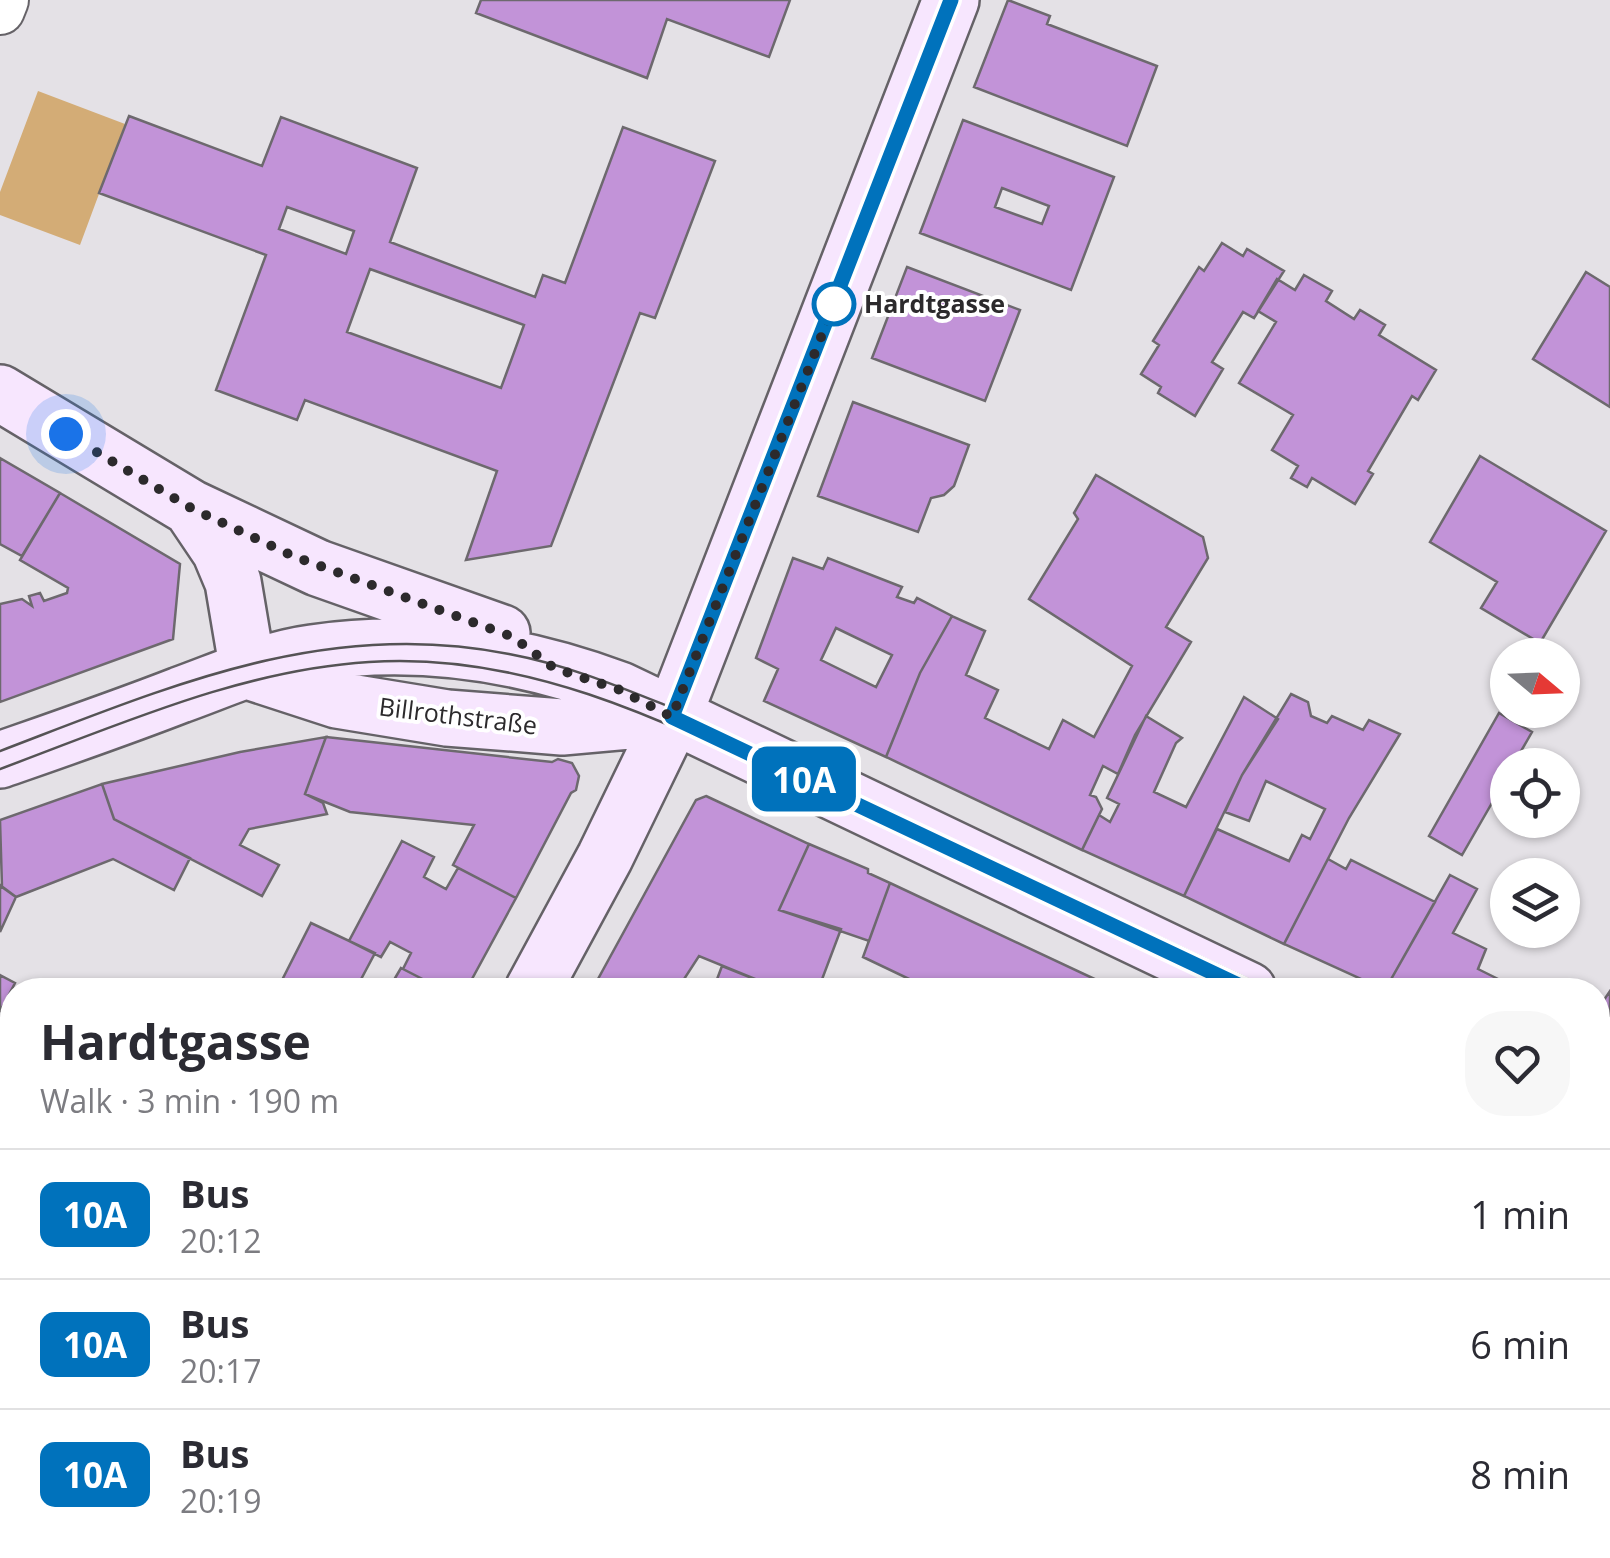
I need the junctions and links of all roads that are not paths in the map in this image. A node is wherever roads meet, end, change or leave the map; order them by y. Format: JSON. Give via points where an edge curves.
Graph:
{"nodes":[{"id":1,"x":4,"y":0,"type":"edge"},
{"id":2,"x":951,"y":0,"type":"edge"},
{"id":3,"x":0,"y":10,"type":"edge"},
{"id":4,"x":0,"y":394,"type":"edge"},
{"id":5,"x":191,"y":508,"type":"junction"},
{"id":6,"x":554,"y":668,"type":"junction"},
{"id":7,"x":248,"y":671,"type":"junction"},
{"id":8,"x":672,"y":717,"type":"junction"},
{"id":9,"x":0,"y":760,"type":"edge"},
{"id":10,"x":539,"y":978,"type":"edge"},
{"id":11,"x":1223,"y":978,"type":"edge"}],
"edges":[{"from":1,"to":3,"type":"street"},
{"from":2,"to":8,"type":"street"},
{"from":4,"to":5,"type":"street"},
{"from":5,"to":6,"type":"street","via":[[318,568],[513,637]]},
{"from":5,"to":7,"type":"street","via":[[234,582]]},
{"from":6,"to":7,"type":"street","via":[[472,651],[383,646],[308,653]]},
{"from":6,"to":8,"type":"street"},
{"from":7,"to":8,"type":"street","name":"Billrothstraße","via":[[338,700],[446,718],[562,727]]},
{"from":7,"to":9,"type":"street"},
{"from":8,"to":10,"type":"street"},
{"from":8,"to":11,"type":"street"}]}
